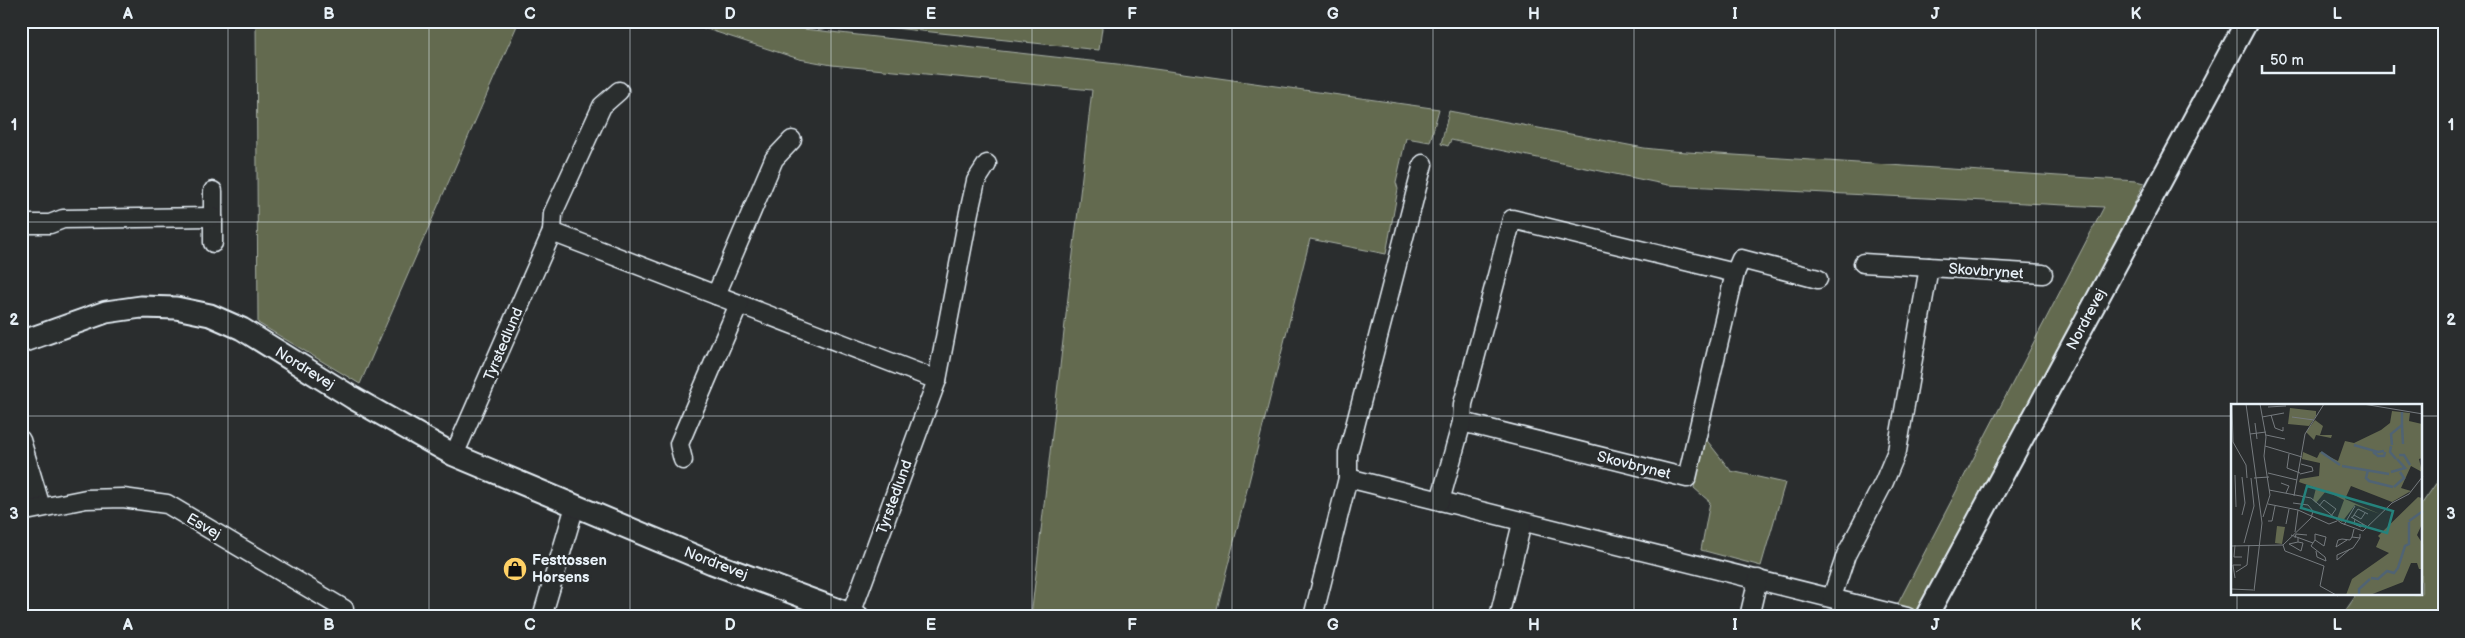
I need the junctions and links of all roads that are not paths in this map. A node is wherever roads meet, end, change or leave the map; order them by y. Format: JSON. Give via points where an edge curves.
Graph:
{"nodes":[{"id":1,"x":2247,"y":21,"type":"edge"},
{"id":2,"x":619,"y":91,"type":"dead end"},
{"id":3,"x":792,"y":140,"type":"dead end"},
{"id":4,"x":987,"y":164,"type":"dead end"},
{"id":5,"x":1423,"y":164,"type":"dead end"},
{"id":6,"x":213,"y":191,"type":"dead end"},
{"id":7,"x":213,"y":217,"type":"junction"},
{"id":8,"x":21,"y":224,"type":"edge"},
{"id":9,"x":552,"y":232,"type":"junction"},
{"id":10,"x":213,"y":243,"type":"dead end"},
{"id":11,"x":1863,"y":263,"type":"dead end"},
{"id":12,"x":1929,"y":267,"type":"junction"},
{"id":13,"x":1735,"y":272,"type":"junction"},
{"id":14,"x":2043,"y":274,"type":"dead end"},
{"id":15,"x":1818,"y":279,"type":"dead end"},
{"id":16,"x":716,"y":295,"type":"junction"},
{"id":17,"x":739,"y":304,"type":"junction"},
{"id":18,"x":21,"y":342,"type":"edge"},
{"id":19,"x":937,"y":380,"type":"junction"},
{"id":20,"x":1462,"y":422,"type":"junction"},
{"id":21,"x":21,"y":440,"type":"edge"},
{"id":22,"x":454,"y":455,"type":"junction"},
{"id":23,"x":683,"y":460,"type":"dead end"},
{"id":24,"x":1348,"y":478,"type":"junction"},
{"id":25,"x":1440,"y":502,"type":"junction"},
{"id":26,"x":575,"y":506,"type":"junction"},
{"id":27,"x":41,"y":508,"type":"junction"},
{"id":28,"x":21,"y":512,"type":"edge"},
{"id":29,"x":1522,"y":523,"type":"junction"},
{"id":30,"x":1758,"y":580,"type":"junction"},
{"id":31,"x":1832,"y":598,"type":"junction"},
{"id":32,"x":854,"y":616,"type":"edge"},
{"id":33,"x":343,"y":617,"type":"edge"},
{"id":34,"x":542,"y":617,"type":"edge"},
{"id":35,"x":1313,"y":617,"type":"edge"},
{"id":36,"x":1499,"y":617,"type":"edge"},
{"id":37,"x":1749,"y":617,"type":"edge"},
{"id":38,"x":1907,"y":617,"type":"edge"},
{"id":39,"x":1926,"y":617,"type":"edge"}],
"edges":[{"from":1,"to":39,"type":"street","name":"Nordrevej"},
{"from":2,"to":9,"type":"street","name":"Tyrstedlund","via":[[602,106],[553,213]]},
{"from":3,"to":16,"type":"street","via":[[774,159]]},
{"from":4,"to":19,"type":"street","name":"Tyrstedlund","via":[[976,181]]},
{"from":5,"to":24,"type":"street","via":[[1348,453]]},
{"from":6,"to":7,"type":"street"},
{"from":7,"to":8,"type":"street","via":[[63,219],[50,224]]},
{"from":7,"to":10,"type":"street"},
{"from":9,"to":16,"type":"street"},
{"from":9,"to":22,"type":"street","name":"Tyrstedlund"},
{"from":11,"to":12,"type":"street","name":"Skovbrynet"},
{"from":12,"to":14,"type":"street","name":"Skovbrynet"},
{"from":12,"to":31,"type":"street","name":"Skovbrynet","via":[[1897,451],[1846,555]]},
{"from":13,"to":15,"type":"street","via":[[1741,259]]},
{"from":13,"to":20,"type":"street","via":[[1512,219],[1463,404]]},
{"from":13,"to":20,"type":"street","name":"Skovbrynet","via":[[1687,478]]},
{"from":16,"to":17,"type":"street"},
{"from":17,"to":19,"type":"street"},
{"from":17,"to":23,"type":"street","via":[[680,444]]},
{"from":18,"to":22,"type":"street","name":"Nordrevej","via":[[106,312],[141,307],[176,308],[210,316],[242,329],[353,398]]},
{"from":19,"to":32,"type":"street","name":"Tyrstedlund"},
{"from":20,"to":25,"type":"street"},
{"from":21,"to":27,"type":"street"},
{"from":22,"to":26,"type":"street","name":"Nordrevej"},
{"from":24,"to":25,"type":"street"},
{"from":24,"to":35,"type":"street"},
{"from":25,"to":29,"type":"street"},
{"from":26,"to":32,"type":"street","name":"Nordrevej","via":[[712,563]]},
{"from":26,"to":34,"type":"street"},
{"from":27,"to":28,"type":"street","name":"Esvej"},
{"from":27,"to":33,"type":"street","name":"Esvej","via":[[86,499],[123,498],[167,504],[344,609]]},
{"from":29,"to":30,"type":"street"},
{"from":29,"to":36,"type":"street"},
{"from":30,"to":31,"type":"street"},
{"from":30,"to":37,"type":"street"},
{"from":31,"to":38,"type":"street"}]}
